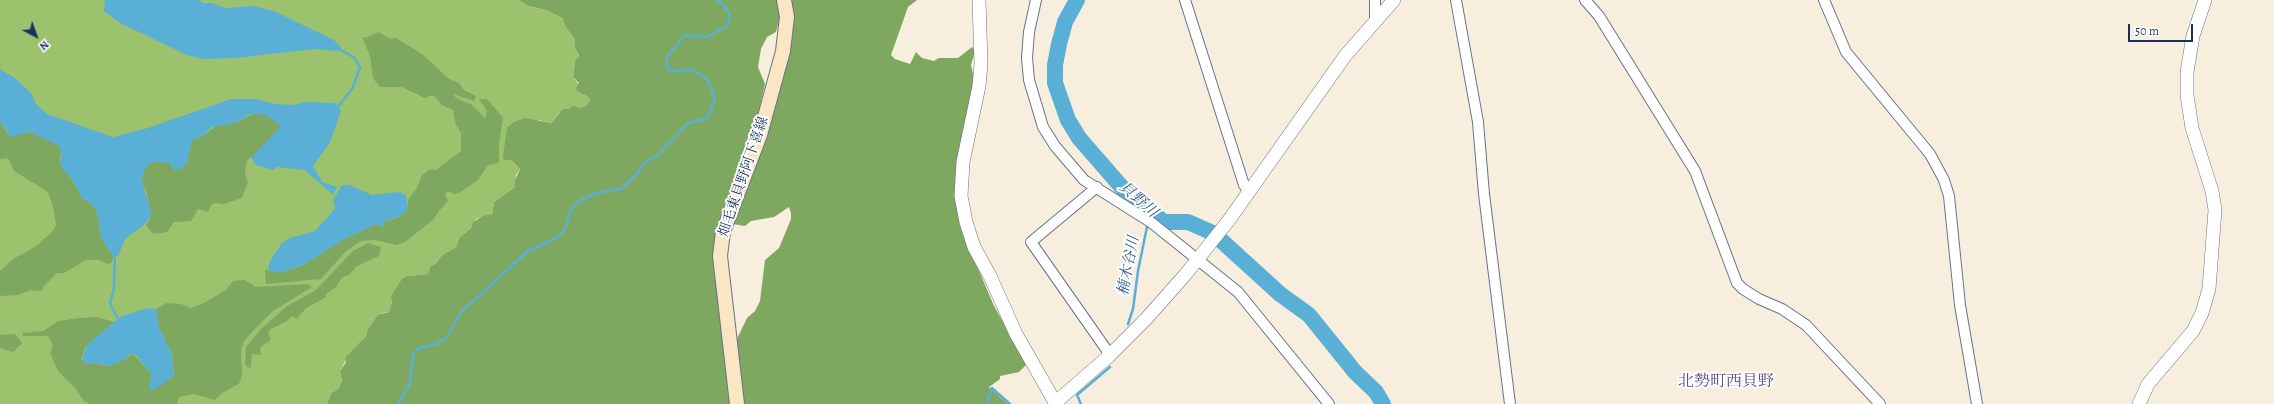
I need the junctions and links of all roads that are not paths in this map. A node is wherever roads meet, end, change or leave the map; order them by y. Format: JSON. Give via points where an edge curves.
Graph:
{"nodes":[{"id":1,"x":784,"y":0,"type":"edge"},
{"id":2,"x":979,"y":0,"type":"edge"},
{"id":3,"x":1036,"y":0,"type":"edge"},
{"id":4,"x":1185,"y":0,"type":"edge"},
{"id":5,"x":1374,"y":0,"type":"edge"},
{"id":6,"x":1394,"y":0,"type":"edge"},
{"id":7,"x":1456,"y":0,"type":"edge"},
{"id":8,"x":1585,"y":0,"type":"edge"},
{"id":9,"x":1824,"y":0,"type":"edge"},
{"id":10,"x":2205,"y":0,"type":"edge"},
{"id":11,"x":1376,"y":19,"type":"junction"},
{"id":12,"x":1097,"y":187,"type":"junction"},
{"id":13,"x":1249,"y":192,"type":"junction"},
{"id":14,"x":1198,"y":258,"type":"junction"},
{"id":15,"x":1109,"y":356,"type":"junction"},
{"id":16,"x":1055,"y":403,"type":"edge"},
{"id":17,"x":737,"y":404,"type":"edge"},
{"id":18,"x":1329,"y":404,"type":"edge"},
{"id":19,"x":1510,"y":404,"type":"edge"},
{"id":20,"x":1880,"y":404,"type":"edge"},
{"id":21,"x":1977,"y":404,"type":"edge"},
{"id":22,"x":2139,"y":404,"type":"edge"}],
"edges":[{"from":1,"to":17,"type":"main road","name":"畑毛東貝野阿下喜線","via":[[787,17],[783,51],[760,135],[723,232],[720,256]]},
{"from":2,"to":16,"type":"street","via":[[979,86],[963,162],[961,196],[974,247],[1016,334]]},
{"from":3,"to":12,"type":"street","via":[[1029,32],[1027,58],[1036,108],[1043,127],[1055,146],[1084,180]]},
{"from":4,"to":13,"type":"street","via":[[1244,185]]},
{"from":5,"to":11,"type":"street"},
{"from":6,"to":11,"type":"street"},
{"from":7,"to":19,"type":"street","via":[[1478,122],[1484,194]]},
{"from":8,"to":20,"type":"street","via":[[1599,16],[1695,171],[1737,283],[1759,299],[1782,309],[1806,325]]},
{"from":9,"to":21,"type":"street","via":[[1846,52],[1930,154],[1944,180],[1963,326]]},
{"from":10,"to":22,"type":"street","via":[[2193,36],[2187,72],[2187,95],[2192,128],[2212,191],[2215,210],[2215,238],[2209,289],[2202,314],[2193,331],[2148,384]]},
{"from":11,"to":13,"type":"street","via":[[1345,56]]},
{"from":12,"to":14,"type":"street"},
{"from":12,"to":15,"type":"street","via":[[1031,242]]},
{"from":13,"to":14,"type":"street"},
{"from":14,"to":15,"type":"street","via":[[1146,319]]},
{"from":14,"to":18,"type":"street","via":[[1238,292]]},
{"from":15,"to":16,"type":"street"}]}
